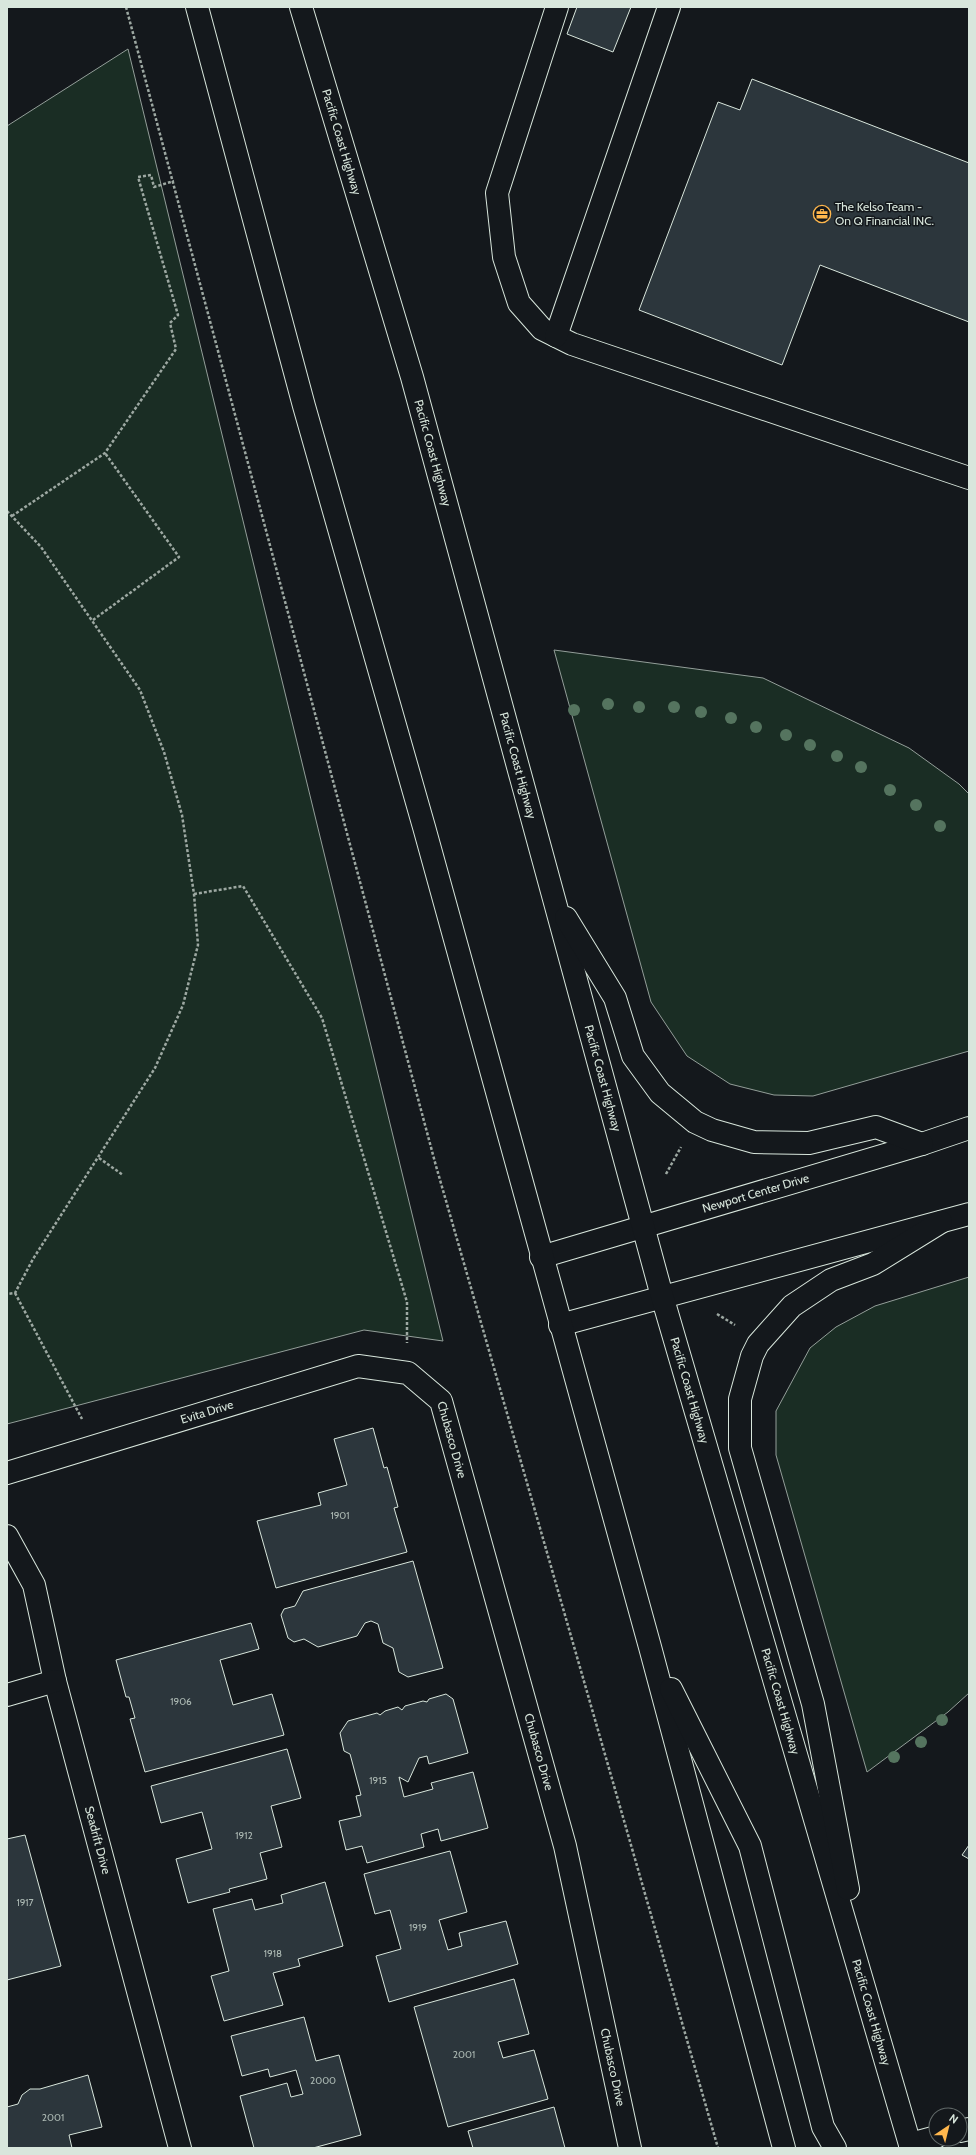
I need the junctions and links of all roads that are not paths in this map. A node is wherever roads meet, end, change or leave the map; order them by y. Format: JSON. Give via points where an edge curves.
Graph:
{"nodes":[{"id":1,"x":197,"y":7,"type":"edge"},
{"id":2,"x":301,"y":7,"type":"edge"},
{"id":3,"x":557,"y":7,"type":"edge"},
{"id":4,"x":669,"y":7,"type":"edge"},
{"id":5,"x":556,"y":336,"type":"junction"},
{"id":6,"x":969,"y":478,"type":"edge"},
{"id":7,"x":553,"y":898,"type":"junction"},
{"id":8,"x":969,"y":1128,"type":"edge"},
{"id":9,"x":922,"y":1144,"type":"junction"},
{"id":10,"x":969,"y":1214,"type":"edge"},
{"id":11,"x":941,"y":1222,"type":"junction"},
{"id":12,"x":643,"y":1225,"type":"junction"},
{"id":13,"x":541,"y":1257,"type":"junction"},
{"id":14,"x":662,"y":1296,"type":"junction"},
{"id":15,"x":560,"y":1325,"type":"junction"},
{"id":16,"x":408,"y":1374,"type":"joint"},
{"id":17,"x":7,"y":1474,"type":"edge"},
{"id":18,"x":7,"y":1536,"type":"edge"},
{"id":19,"x":650,"y":1647,"type":"junction"},
{"id":20,"x":55,"y":1681,"type":"junction"},
{"id":21,"x":7,"y":1695,"type":"edge"},
{"id":22,"x":873,"y":2020,"type":"junction"},
{"id":23,"x":928,"y":2140,"type":"edge"},
{"id":24,"x":910,"y":2146,"type":"edge"},
{"id":25,"x":180,"y":2148,"type":"edge"},
{"id":26,"x":630,"y":2148,"type":"edge"},
{"id":27,"x":784,"y":2148,"type":"edge"},
{"id":28,"x":835,"y":2148,"type":"edge"}],
"edges":[{"from":1,"to":13,"type":"main road","via":[[304,406],[424,827]]},
{"from":2,"to":7,"type":"main road","name":"Pacific Coast Highway","via":[[412,377]]},
{"from":3,"to":5,"type":"main road","via":[[497,193],[504,257],[519,303],[542,329]]},
{"from":4,"to":5,"type":"main road"},
{"from":5,"to":6,"type":"main road","via":[[587,349]]},
{"from":7,"to":9,"type":"main road","via":[[615,998],[633,1056],[660,1093],[695,1122],[712,1130],[754,1142],[810,1143],[876,1127]]},
{"from":7,"to":12,"type":"main road","name":"Pacific Coast Highway"},
{"from":8,"to":9,"type":"main road","name":"Newport Center Drive"},
{"from":9,"to":12,"type":"main road","name":"Newport Center Drive"},
{"from":10,"to":11,"type":"main road"},
{"from":11,"to":14,"type":"main road"},
{"from":11,"to":22,"type":"main road","via":[[873,1264],[832,1280],[792,1306],[758,1344],[740,1399],[740,1448],[813,1704]]},
{"from":12,"to":13,"type":"main road","name":"Newport Center Drive"},
{"from":12,"to":14,"type":"main road","name":"Pacific Coast Highway"},
{"from":13,"to":15,"type":"main road"},
{"from":14,"to":15,"type":"main road"},
{"from":14,"to":22,"type":"main road","name":"Pacific Coast Highway"},
{"from":15,"to":19,"type":"main road"},
{"from":16,"to":17,"type":"main road","name":"Evita Drive","via":[[358,1366]]},
{"from":16,"to":26,"type":"main road","name":"Chubasco Drive","via":[[441,1401],[564,1846]]},
{"from":18,"to":20,"type":"main road","name":"Seadrift Drive","via":[[34,1585]]},
{"from":19,"to":27,"type":"main road"},
{"from":19,"to":28,"type":"main road","via":[[750,1846],[823,2127]]},
{"from":20,"to":21,"type":"main road"},
{"from":20,"to":25,"type":"main road","name":"Seadrift Drive"},
{"from":22,"to":24,"type":"main road","name":"Pacific Coast Highway"},
{"from":23,"to":24,"type":"main road"}]}
